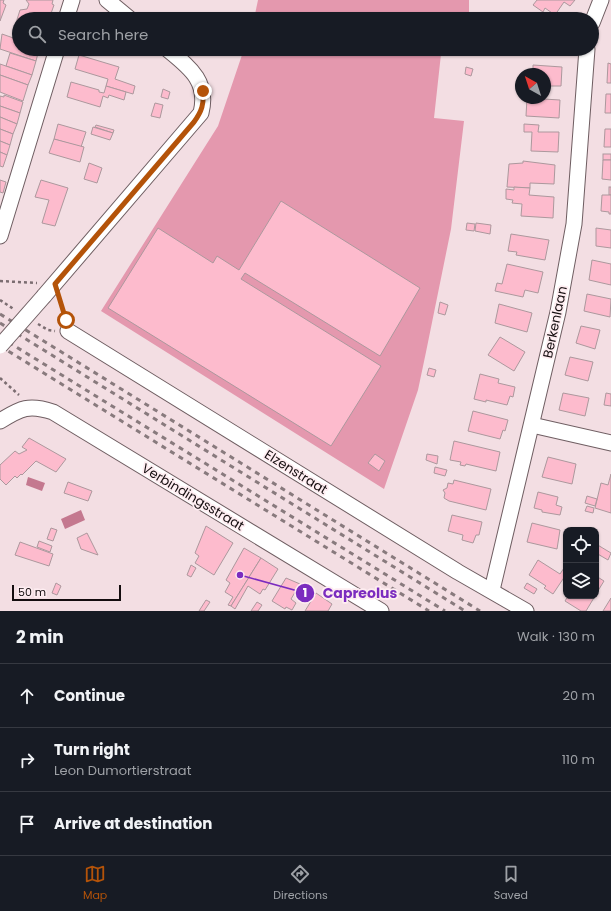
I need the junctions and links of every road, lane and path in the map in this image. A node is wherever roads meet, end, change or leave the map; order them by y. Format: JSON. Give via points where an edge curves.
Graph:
{"nodes":[{"id":1,"x":72,"y":0,"type":"edge"},
{"id":2,"x":107,"y":0,"type":"edge"},
{"id":3,"x":602,"y":0,"type":"edge"},
{"id":4,"x":68,"y":12,"type":"edge"},
{"id":5,"x":122,"y":12,"type":"edge"},
{"id":6,"x":597,"y":12,"type":"edge"},
{"id":7,"x":55,"y":56,"type":"edge"},
{"id":8,"x":174,"y":56,"type":"edge"},
{"id":9,"x":586,"y":56,"type":"edge"},
{"id":10,"x":0,"y":236,"type":"edge"},
{"id":11,"x":0,"y":281,"type":"edge"},
{"id":12,"x":55,"y":284,"type":"junction"},
{"id":13,"x":67,"y":326,"type":"joint"},
{"id":14,"x":0,"y":346,"type":"edge"},
{"id":15,"x":0,"y":378,"type":"edge"},
{"id":16,"x":24,"y":400,"type":"dead end"},
{"id":17,"x":0,"y":421,"type":"edge"},
{"id":18,"x":532,"y":425,"type":"junction"},
{"id":19,"x":611,"y":443,"type":"edge"},
{"id":20,"x":492,"y":590,"type":"junction"},
{"id":21,"x":381,"y":611,"type":"edge"},
{"id":22,"x":526,"y":611,"type":"edge"}],
"edges":[{"from":1,"to":4,"type":"street"},
{"from":2,"to":5,"type":"street"},
{"from":3,"to":6,"type":"street"},
{"from":7,"to":10,"type":"street"},
{"from":8,"to":12,"type":"street","via":[[198,79],[204,102],[200,113]]},
{"from":9,"to":18,"type":"street","name":"Berkenlaan","via":[[574,224],[558,312]]},
{"from":11,"to":12,"type":"path"},
{"from":12,"to":13,"type":"path"},
{"from":12,"to":14,"type":"street","bridge":true},
{"from":13,"to":20,"type":"street","name":"Elzenstraat","via":[[452,568]]},
{"from":15,"to":16,"type":"path"},
{"from":17,"to":21,"type":"street","name":"Verbindingsstraat","via":[[26,408],[38,407],[52,412]]},
{"from":18,"to":19,"type":"street"},
{"from":18,"to":20,"type":"street","name":"Berkenlaan","via":[[514,490]]},
{"from":20,"to":22,"type":"street","name":"Elzenstraat"}]}
